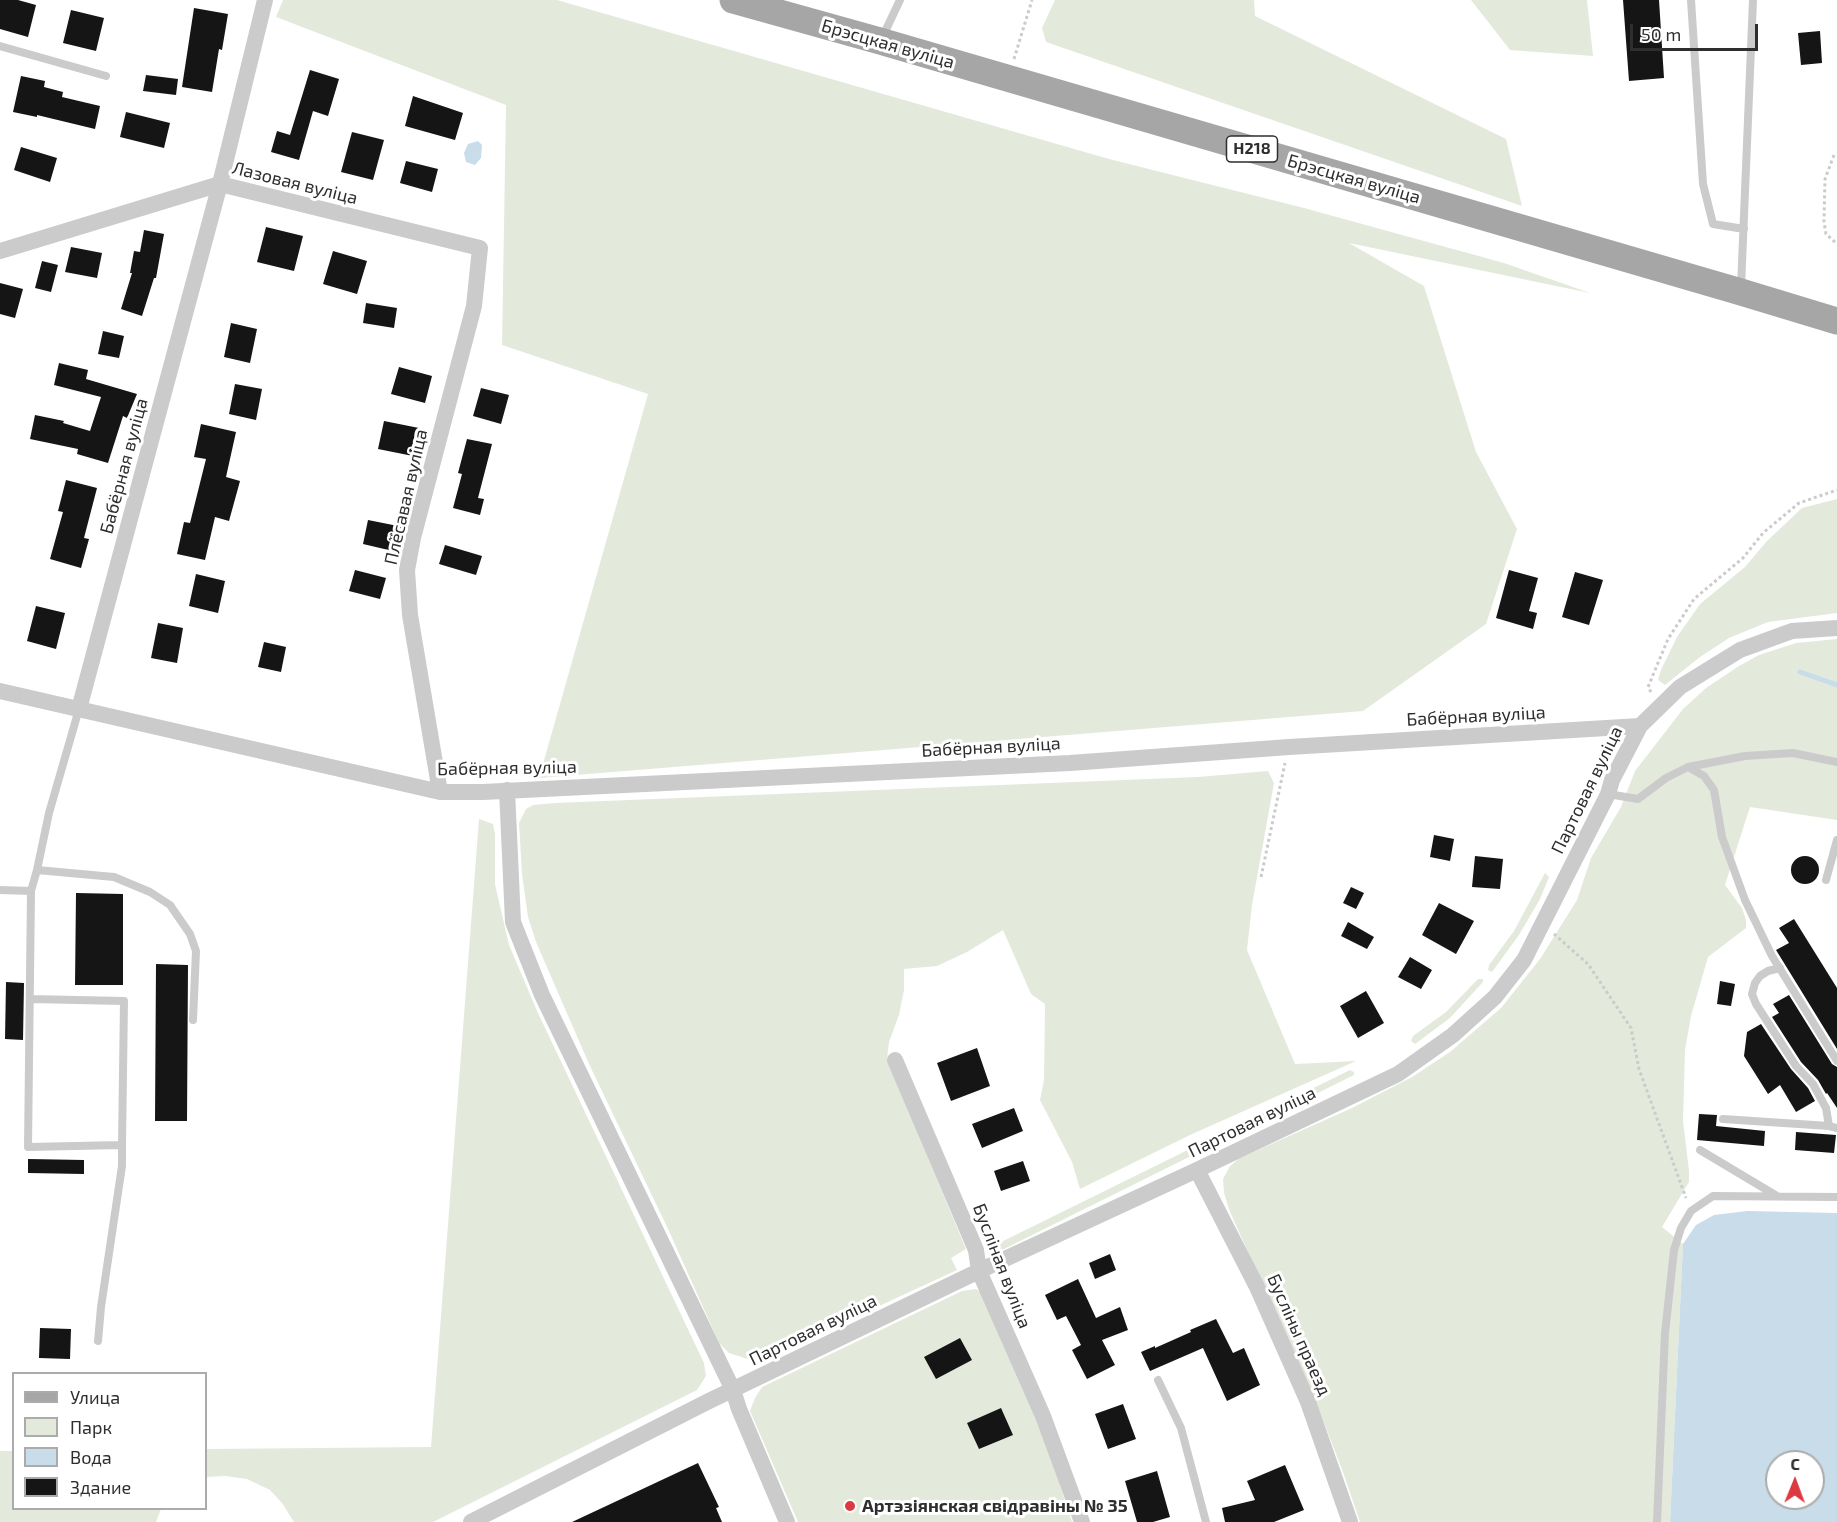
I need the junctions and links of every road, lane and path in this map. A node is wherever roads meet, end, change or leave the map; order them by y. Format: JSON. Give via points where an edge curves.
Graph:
{"nodes":[{"id":1,"x":265,"y":0,"type":"edge"},
{"id":2,"x":733,"y":0,"type":"edge"},
{"id":3,"x":900,"y":0,"type":"edge"},
{"id":4,"x":1032,"y":0,"type":"edge"},
{"id":5,"x":1690,"y":0,"type":"edge"},
{"id":6,"x":1753,"y":0,"type":"edge"},
{"id":7,"x":880,"y":41,"type":"junction"},
{"id":8,"x":0,"y":46,"type":"edge"},
{"id":9,"x":1014,"y":60,"type":"dead end"},
{"id":10,"x":106,"y":76,"type":"dead end"},
{"id":11,"x":1834,"y":155,"type":"dead end"},
{"id":12,"x":220,"y":184,"type":"junction"},
{"id":13,"x":1744,"y":229,"type":"junction"},
{"id":14,"x":1837,"y":244,"type":"edge"},
{"id":15,"x":480,"y":248,"type":"joint"},
{"id":16,"x":0,"y":251,"type":"edge"},
{"id":17,"x":1741,"y":291,"type":"junction"},
{"id":18,"x":1837,"y":321,"type":"edge"},
{"id":19,"x":1837,"y":490,"type":"edge"},
{"id":20,"x":1837,"y":628,"type":"edge"},
{"id":21,"x":0,"y":691,"type":"edge"},
{"id":22,"x":1660,"y":706,"type":"junction"},
{"id":23,"x":79,"y":709,"type":"junction"},
{"id":24,"x":1640,"y":726,"type":"junction"},
{"id":25,"x":1289,"y":747,"type":"junction"},
{"id":26,"x":1837,"y":762,"type":"edge"},
{"id":27,"x":1688,"y":767,"type":"junction"},
{"id":28,"x":507,"y":790,"type":"junction"},
{"id":29,"x":440,"y":792,"type":"junction"},
{"id":30,"x":1608,"y":794,"type":"junction"},
{"id":31,"x":1837,"y":840,"type":"edge"},
{"id":32,"x":37,"y":870,"type":"junction"},
{"id":33,"x":1261,"y":877,"type":"dead end"},
{"id":34,"x":1827,"y":880,"type":"dead end"},
{"id":35,"x":0,"y":890,"type":"edge"},
{"id":36,"x":31,"y":891,"type":"junction"},
{"id":37,"x":1542,"y":924,"type":"junction"},
{"id":38,"x":1780,"y":968,"type":"junction"},
{"id":39,"x":30,"y":999,"type":"junction"},
{"id":40,"x":193,"y":1020,"type":"dead end"},
{"id":41,"x":895,"y":1060,"type":"dead end"},
{"id":42,"x":1837,"y":1061,"type":"edge"},
{"id":43,"x":1723,"y":1119,"type":"dead end"},
{"id":44,"x":1833,"y":1127,"type":"edge"},
{"id":45,"x":122,"y":1144,"type":"junction"},
{"id":46,"x":1700,"y":1150,"type":"dead end"},
{"id":47,"x":1197,"y":1170,"type":"junction"},
{"id":48,"x":1779,"y":1197,"type":"junction"},
{"id":49,"x":1837,"y":1197,"type":"edge"},
{"id":50,"x":1691,"y":1211,"type":"junction"},
{"id":51,"x":979,"y":1271,"type":"junction"},
{"id":52,"x":98,"y":1341,"type":"dead end"},
{"id":53,"x":1158,"y":1380,"type":"dead end"},
{"id":54,"x":733,"y":1390,"type":"junction"},
{"id":55,"x":471,"y":1522,"type":"edge"},
{"id":56,"x":787,"y":1522,"type":"edge"},
{"id":57,"x":1082,"y":1522,"type":"edge"},
{"id":58,"x":1206,"y":1522,"type":"edge"},
{"id":59,"x":1350,"y":1522,"type":"edge"},
{"id":60,"x":1658,"y":1522,"type":"edge"}],
"edges":[{"from":1,"to":12,"type":"street","name":"Бабёрная вуліца"},
{"from":2,"to":7,"type":"main road","name":"Брэсцкая вуліца","number":"Н218"},
{"from":3,"to":7,"type":"lane"},
{"from":4,"to":9,"type":"path"},
{"from":5,"to":13,"type":"lane","via":[[1703,184],[1713,224]]},
{"from":6,"to":13,"type":"lane"},
{"from":7,"to":17,"type":"main road","name":"Брэсцкая вуліца","number":"Н218"},
{"from":8,"to":10,"type":"lane"},
{"from":11,"to":14,"type":"path","via":[[1825,179],[1824,222],[1826,234]]},
{"from":12,"to":15,"type":"street","name":"Лазовая вуліца"},
{"from":12,"to":16,"type":"street","name":"Лазовая вуліца"},
{"from":12,"to":23,"type":"street","name":"Бабёрная вуліца"},
{"from":13,"to":17,"type":"lane"},
{"from":15,"to":29,"type":"street","name":"Плёсавая вуліца","via":[[474,306],[407,570],[410,615]]},
{"from":17,"to":18,"type":"main road","name":"Брэсцкая вуліца","number":"Н218"},
{"from":19,"to":22,"type":"path","via":[[1799,503],[1694,599],[1668,639],[1648,687]]},
{"from":20,"to":22,"type":"street","via":[[1792,632],[1740,650],[1680,687]]},
{"from":21,"to":23,"type":"street"},
{"from":22,"to":24,"type":"street"},
{"from":23,"to":29,"type":"street","name":"Бабёрная вуліца"},
{"from":23,"to":32,"type":"lane"},
{"from":24,"to":25,"type":"street","name":"Бабёрная вуліца"},
{"from":24,"to":30,"type":"street","name":"Партовая вуліца"},
{"from":25,"to":28,"type":"street","name":"Бабёрная вуліца","via":[[1070,763]]},
{"from":25,"to":33,"type":"path"},
{"from":26,"to":27,"type":"lane","via":[[1793,753],[1745,756]]},
{"from":27,"to":30,"type":"lane","via":[[1665,778],[1638,799]]},
{"from":27,"to":38,"type":"lane","via":[[1704,776],[1714,790],[1722,837],[1737,879]]},
{"from":28,"to":29,"type":"street","name":"Бабёрная вуліца"},
{"from":28,"to":54,"type":"street","via":[[513,922],[542,995]]},
{"from":30,"to":37,"type":"street","name":"Партовая вуліца"},
{"from":31,"to":34,"type":"lane"},
{"from":32,"to":36,"type":"lane"},
{"from":32,"to":40,"type":"lane","via":[[114,877],[170,905],[190,934],[196,951]]},
{"from":35,"to":36,"type":"lane"},
{"from":36,"to":39,"type":"lane"},
{"from":37,"to":47,"type":"street","name":"Партовая вуліца","via":[[1524,960],[1495,997],[1453,1035],[1398,1074]]},
{"from":37,"to":50,"type":"path","via":[[1588,964],[1632,1028],[1639,1069]]},
{"from":38,"to":42,"type":"lane"},
{"from":38,"to":44,"type":"lane","via":[[1760,976],[1752,994],[1796,1066],[1813,1084]]},
{"from":39,"to":45,"type":"lane","via":[[124,1001]]},
{"from":39,"to":45,"type":"lane","via":[[28,1147]]},
{"from":41,"to":51,"type":"street","name":"Бусліная вуліца","via":[[976,1250]]},
{"from":43,"to":44,"type":"lane"},
{"from":45,"to":52,"type":"lane"},
{"from":46,"to":48,"type":"lane"},
{"from":47,"to":51,"type":"street","name":"Партовая вуліца"},
{"from":47,"to":59,"type":"street","name":"Бусліны праезд","via":[[1257,1287],[1308,1402]]},
{"from":48,"to":49,"type":"lane"},
{"from":48,"to":50,"type":"lane","via":[[1713,1196]]},
{"from":50,"to":60,"type":"lane","via":[[1674,1250],[1666,1321]]},
{"from":51,"to":54,"type":"street","name":"Партовая вуліца"},
{"from":51,"to":57,"type":"street","name":"Бусліная вуліца","via":[[1043,1416]]},
{"from":53,"to":58,"type":"lane","via":[[1181,1428]]},
{"from":54,"to":55,"type":"street","name":"Партовая вуліца"},
{"from":54,"to":56,"type":"street"}]}
